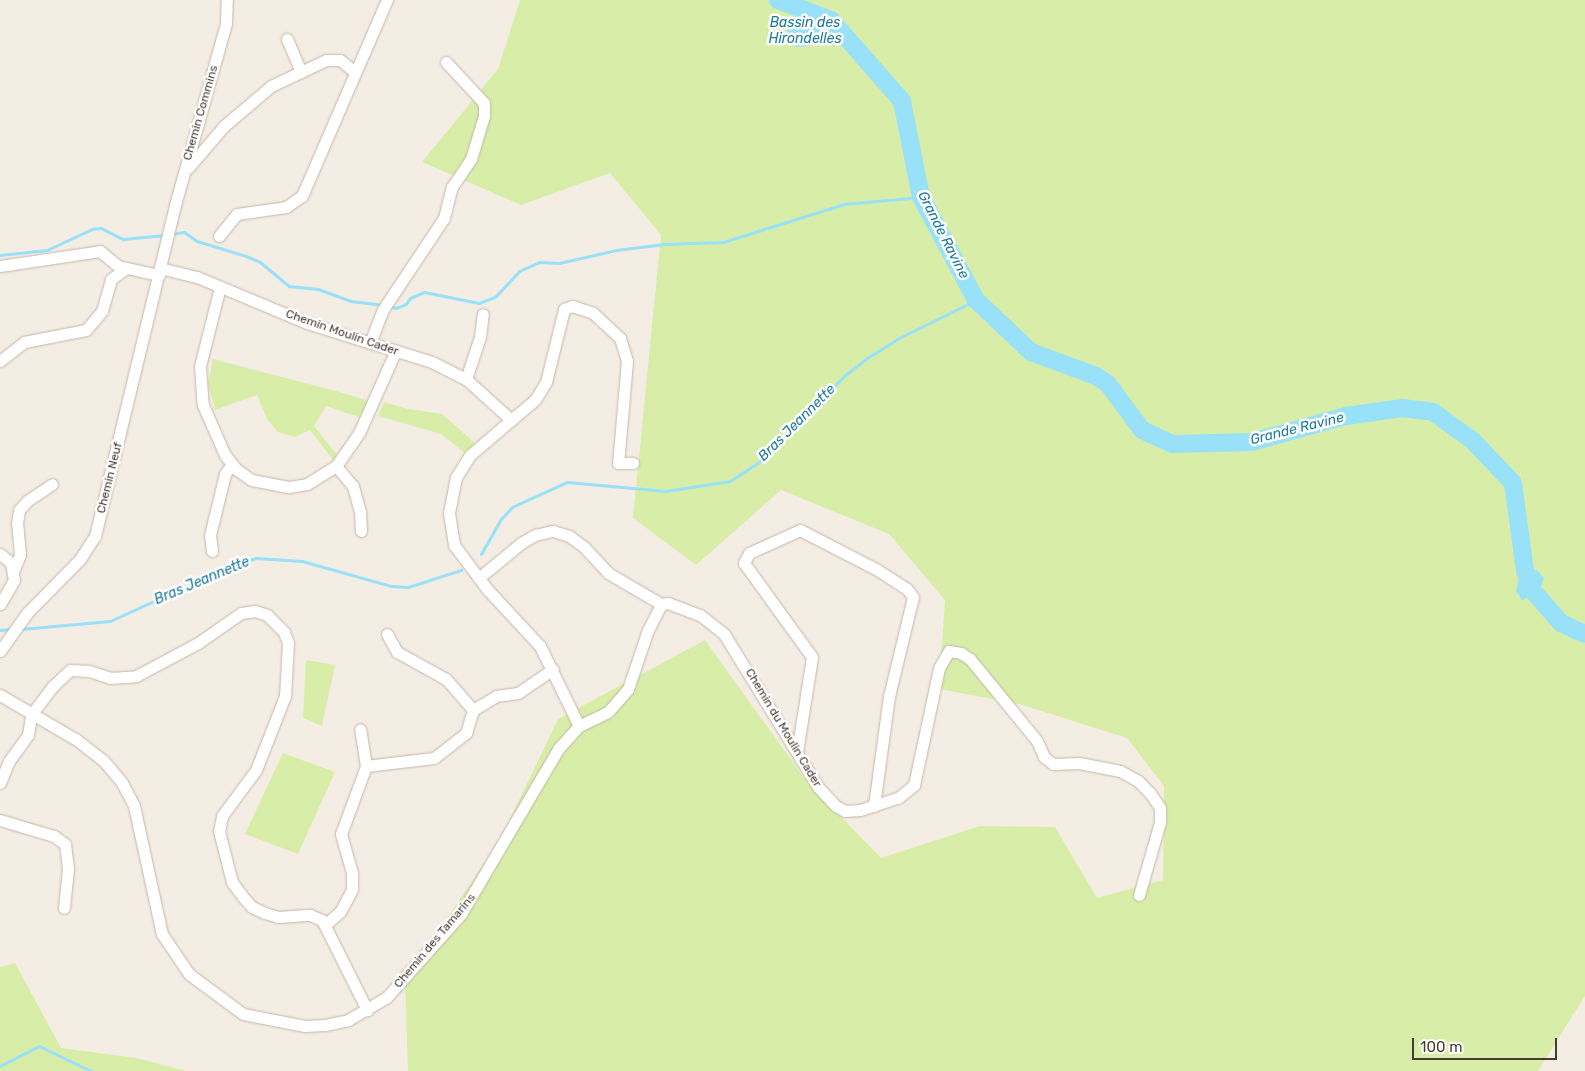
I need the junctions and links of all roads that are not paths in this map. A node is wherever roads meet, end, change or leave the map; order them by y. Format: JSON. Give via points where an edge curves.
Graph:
{"nodes":[{"id":1,"x":227,"y":0,"type":"edge"},
{"id":2,"x":387,"y":0,"type":"edge"},
{"id":3,"x":287,"y":39,"type":"dead end"},
{"id":4,"x":446,"y":62,"type":"dead end"},
{"id":5,"x":301,"y":72,"type":"junction"},
{"id":6,"x":355,"y":72,"type":"junction"},
{"id":7,"x":185,"y":171,"type":"junction"},
{"id":8,"x":219,"y":236,"type":"dead end"},
{"id":9,"x":0,"y":266,"type":"edge"},
{"id":10,"x":127,"y":268,"type":"junction"},
{"id":11,"x":159,"y":271,"type":"junction"},
{"id":12,"x":220,"y":287,"type":"junction"},
{"id":13,"x":483,"y":314,"type":"dead end"},
{"id":14,"x":370,"y":343,"type":"junction"},
{"id":15,"x":394,"y":352,"type":"junction"},
{"id":16,"x":0,"y":361,"type":"edge"},
{"id":17,"x":466,"y":379,"type":"junction"},
{"id":18,"x":511,"y":420,"type":"junction"},
{"id":19,"x":633,"y":463,"type":"dead end"},
{"id":20,"x":232,"y":464,"type":"junction"},
{"id":21,"x":336,"y":466,"type":"junction"},
{"id":22,"x":52,"y":484,"type":"dead end"},
{"id":23,"x":361,"y":531,"type":"dead end"},
{"id":24,"x":212,"y":551,"type":"dead end"},
{"id":25,"x":0,"y":554,"type":"edge"},
{"id":26,"x":13,"y":572,"type":"junction"},
{"id":27,"x":480,"y":578,"type":"junction"},
{"id":28,"x":0,"y":604,"type":"edge"},
{"id":29,"x":661,"y":604,"type":"junction"},
{"id":30,"x":387,"y":634,"type":"dead end"},
{"id":31,"x":0,"y":651,"type":"edge"},
{"id":32,"x":554,"y":669,"type":"junction"},
{"id":33,"x":0,"y":695,"type":"edge"},
{"id":34,"x":473,"y":710,"type":"junction"},
{"id":35,"x":32,"y":715,"type":"junction"},
{"id":36,"x":580,"y":726,"type":"junction"},
{"id":37,"x":360,"y":729,"type":"dead end"},
{"id":38,"x":797,"y":752,"type":"junction"},
{"id":39,"x":366,"y":766,"type":"junction"},
{"id":40,"x":0,"y":783,"type":"edge"},
{"id":41,"x":874,"y":806,"type":"junction"},
{"id":42,"x":0,"y":820,"type":"edge"},
{"id":43,"x":1139,"y":896,"type":"dead end"},
{"id":44,"x":64,"y":908,"type":"dead end"},
{"id":45,"x":326,"y":924,"type":"junction"},
{"id":46,"x":367,"y":1010,"type":"junction"}],
"edges":[{"from":1,"to":7,"type":"street","name":"Chemin Commins","via":[[226,22]]},
{"from":2,"to":6,"type":"street"},
{"from":3,"to":5,"type":"street"},
{"from":4,"to":14,"type":"street","via":[[484,103],[484,116],[471,159],[452,187],[444,218],[382,311]]},
{"from":5,"to":6,"type":"street","via":[[333,59]]},
{"from":5,"to":7,"type":"street","via":[[262,93],[224,126]]},
{"from":6,"to":8,"type":"street","via":[[297,202],[279,209],[237,214]]},
{"from":7,"to":11,"type":"street","name":"Chemin Commins"},
{"from":9,"to":10,"type":"street","name":"Chemin Moulin Cader","via":[[100,252],[118,266]]},
{"from":10,"to":11,"type":"street","name":"Chemin Moulin Cader"},
{"from":10,"to":16,"type":"street","via":[[111,279],[102,311],[86,330],[24,342]]},
{"from":11,"to":12,"type":"street","name":"Chemin Moulin Cader"},
{"from":11,"to":31,"type":"street","name":"Chemin Neuf","via":[[95,536],[80,560],[27,613]]},
{"from":12,"to":14,"type":"street","name":"Chemin Moulin Cader","via":[[307,324]]},
{"from":12,"to":20,"type":"street","via":[[199,382],[202,406],[212,432]]},
{"from":13,"to":17,"type":"street","via":[[480,337]]},
{"from":14,"to":15,"type":"street","name":"Chemin Moulin Cader"},
{"from":15,"to":17,"type":"street","name":"Chemin Moulin Cader","via":[[432,362]]},
{"from":15,"to":21,"type":"street","via":[[359,433]]},
{"from":17,"to":18,"type":"street","name":"Chemin Moulin Cader"},
{"from":18,"to":19,"type":"street","via":[[535,400],[546,382],[564,309],[572,306],[594,313],[620,338],[627,360],[618,462]]},
{"from":18,"to":27,"type":"street","via":[[470,455],[456,477],[452,492],[449,514],[454,545]]},
{"from":20,"to":21,"type":"street","via":[[252,480],[289,487],[307,484]]},
{"from":20,"to":24,"type":"street","via":[[225,474],[210,534]]},
{"from":21,"to":23,"type":"street","via":[[353,486]]},
{"from":22,"to":26,"type":"street","via":[[19,510],[20,555]]},
{"from":25,"to":26,"type":"street","via":[[11,563]]},
{"from":26,"to":28,"type":"street","via":[[12,588]]},
{"from":27,"to":29,"type":"street","via":[[521,543],[535,535],[553,531],[569,536],[608,573]]},
{"from":27,"to":32,"type":"street","via":[[540,646]]},
{"from":29,"to":36,"type":"street","name":"Chemin des Tamarins","via":[[648,630],[628,689],[608,712]]},
{"from":29,"to":38,"type":"street","name":"Chemin du Moulin Cader","via":[[668,603],[700,615],[724,634]]},
{"from":30,"to":34,"type":"street","via":[[397,652],[446,680]]},
{"from":32,"to":34,"type":"street","via":[[518,693],[496,696]]},
{"from":32,"to":36,"type":"street"},
{"from":33,"to":35,"type":"street","name":"Chemin des Tamarins"},
{"from":34,"to":39,"type":"street","via":[[466,733],[434,758]]},
{"from":35,"to":40,"type":"street","via":[[28,735],[9,761]]},
{"from":35,"to":45,"type":"street","via":[[53,686],[70,670],[89,671],[110,678],[136,676],[198,643],[241,613],[255,611],[267,615],[280,627],[288,643],[285,696],[256,770],[222,816],[219,831],[232,882],[252,907],[278,917],[314,916]]},
{"from":35,"to":46,"type":"street","name":"Chemin des Tamarins","via":[[103,760],[122,783],[134,806],[162,934],[189,974],[243,1014],[260,1019],[325,1025],[348,1020]]},
{"from":36,"to":46,"type":"street","name":"Chemin des Tamarins","via":[[558,749],[461,914],[408,977]]},
{"from":37,"to":39,"type":"street"},
{"from":38,"to":41,"type":"street","name":"Chemin du Moulin Cader","via":[[823,794],[836,806],[853,812]]},
{"from":38,"to":41,"type":"street","via":[[812,657],[744,563],[749,553],[800,530],[876,570],[907,589],[913,597],[889,696]]},
{"from":39,"to":45,"type":"street","via":[[341,834],[352,873],[352,888],[340,912]]},
{"from":41,"to":43,"type":"street","name":"Chemin du Moulin Cader","via":[[905,795],[916,781],[939,668],[949,652],[956,650],[970,659],[1037,741],[1044,757],[1053,764],[1079,763],[1120,771],[1138,781],[1150,793],[1160,808],[1160,822]]},
{"from":42,"to":44,"type":"street","via":[[54,836],[65,844],[68,869]]},
{"from":45,"to":46,"type":"street"}]}
